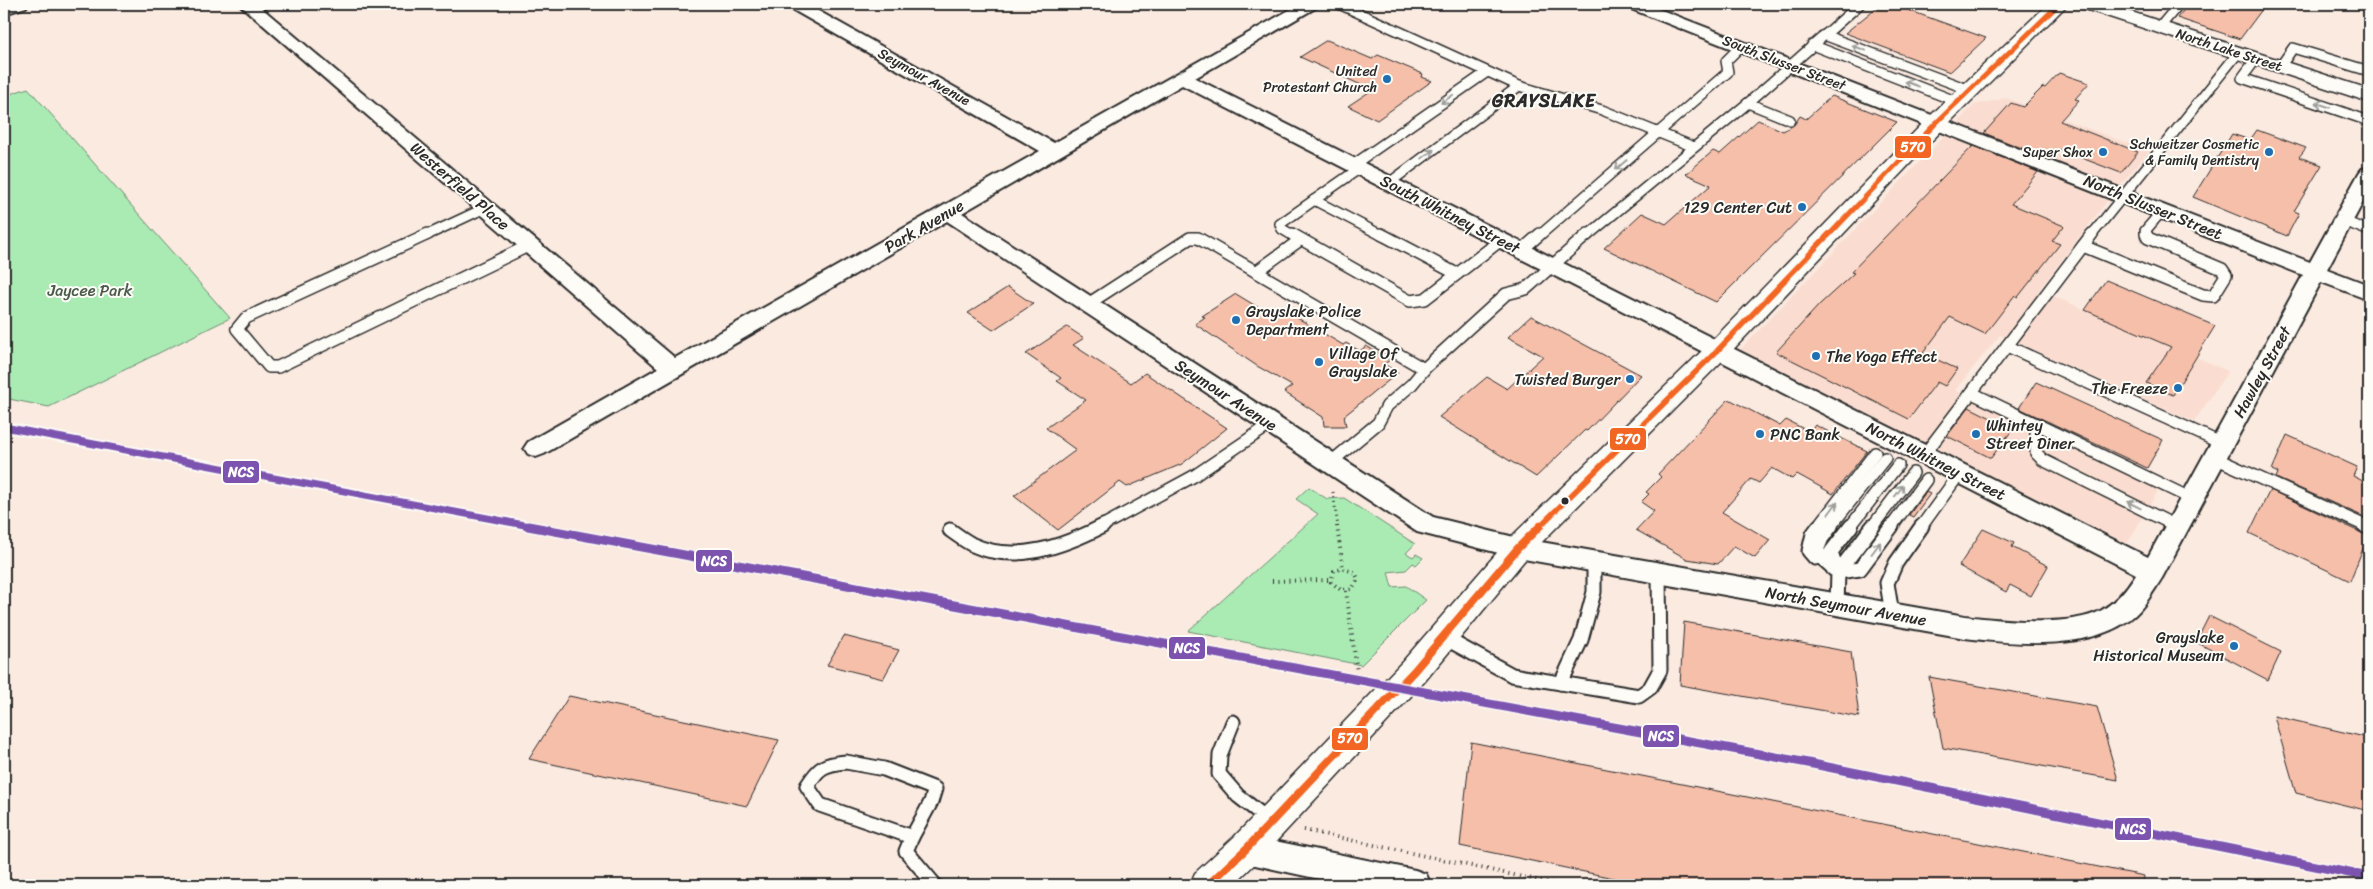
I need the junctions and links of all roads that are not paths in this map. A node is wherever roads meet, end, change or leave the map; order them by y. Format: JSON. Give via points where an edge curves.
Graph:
{"nodes":[{"id":1,"x":20,"y":4,"type":"edge"},
{"id":2,"x":247,"y":4,"type":"edge"},
{"id":3,"x":794,"y":4,"type":"edge"},
{"id":4,"x":1312,"y":4,"type":"edge"},
{"id":5,"x":1339,"y":4,"type":"edge"},
{"id":6,"x":1632,"y":4,"type":"edge"},
{"id":7,"x":1860,"y":4,"type":"edge"},
{"id":8,"x":2059,"y":4,"type":"edge"},
{"id":9,"x":2089,"y":4,"type":"edge"},
{"id":10,"x":2179,"y":4,"type":"edge"},
{"id":11,"x":2121,"y":8,"type":"edge"},
{"id":12,"x":4,"y":9,"type":"edge"},
{"id":13,"x":2160,"y":27,"type":"junction"},
{"id":14,"x":1824,"y":35,"type":"junction"},
{"id":15,"x":1812,"y":45,"type":"junction"},
{"id":16,"x":1741,"y":46,"type":"junction"},
{"id":17,"x":2247,"y":56,"type":"junction"},
{"id":18,"x":1789,"y":64,"type":"junction"},
{"id":19,"x":2280,"y":67,"type":"junction"},
{"id":20,"x":2369,"y":71,"type":"edge"},
{"id":21,"x":1487,"y":72,"type":"junction"},
{"id":22,"x":1182,"y":78,"type":"junction"},
{"id":23,"x":1519,"y":86,"type":"junction"},
{"id":24,"x":1964,"y":96,"type":"junction"},
{"id":25,"x":2369,"y":96,"type":"edge"},
{"id":26,"x":1748,"y":103,"type":"junction"},
{"id":27,"x":1790,"y":120,"type":"dead end"},
{"id":28,"x":2369,"y":120,"type":"edge"},
{"id":29,"x":1937,"y":122,"type":"junction"},
{"id":30,"x":1658,"y":133,"type":"junction"},
{"id":31,"x":1694,"y":147,"type":"junction"},
{"id":32,"x":1054,"y":151,"type":"junction"},
{"id":33,"x":1357,"y":166,"type":"junction"},
{"id":34,"x":2369,"y":173,"type":"edge"},
{"id":35,"x":1389,"y":183,"type":"junction"},
{"id":36,"x":2122,"y":195,"type":"junction"},
{"id":37,"x":1314,"y":200,"type":"junction"},
{"id":38,"x":486,"y":208,"type":"junction"},
{"id":39,"x":2162,"y":211,"type":"junction"},
{"id":40,"x":947,"y":212,"type":"junction"},
{"id":41,"x":2344,"y":221,"type":"junction"},
{"id":42,"x":2369,"y":231,"type":"edge"},
{"id":43,"x":1300,"y":240,"type":"junction"},
{"id":44,"x":1501,"y":240,"type":"junction"},
{"id":45,"x":530,"y":245,"type":"junction"},
{"id":46,"x":2083,"y":246,"type":"junction"},
{"id":47,"x":1522,"y":250,"type":"junction"},
{"id":48,"x":1551,"y":265,"type":"junction"},
{"id":49,"x":1256,"y":272,"type":"junction"},
{"id":50,"x":2317,"y":272,"type":"junction"},
{"id":51,"x":1457,"y":274,"type":"junction"},
{"id":52,"x":2369,"y":293,"type":"edge"},
{"id":53,"x":1088,"y":304,"type":"junction"},
{"id":54,"x":2007,"y":346,"type":"junction"},
{"id":55,"x":1718,"y":350,"type":"junction"},
{"id":56,"x":674,"y":369,"type":"junction"},
{"id":57,"x":1424,"y":369,"type":"junction"},
{"id":58,"x":1972,"y":393,"type":"junction"},
{"id":59,"x":1271,"y":424,"type":"junction"},
{"id":60,"x":2036,"y":424,"type":"junction"},
{"id":61,"x":536,"y":448,"type":"dead end"},
{"id":62,"x":2219,"y":451,"type":"junction"},
{"id":63,"x":1880,"y":456,"type":"dead end"},
{"id":64,"x":1330,"y":463,"type":"junction"},
{"id":65,"x":1918,"y":464,"type":"junction"},
{"id":66,"x":1898,"y":465,"type":"dead end"},
{"id":67,"x":1960,"y":473,"type":"junction"},
{"id":68,"x":1926,"y":480,"type":"dead end"},
{"id":69,"x":2192,"y":499,"type":"junction"},
{"id":70,"x":2178,"y":527,"type":"junction"},
{"id":71,"x":2369,"y":528,"type":"edge"},
{"id":72,"x":950,"y":530,"type":"dead end"},
{"id":73,"x":1518,"y":548,"type":"junction"},
{"id":74,"x":1594,"y":561,"type":"junction"},
{"id":75,"x":2153,"y":571,"type":"junction"},
{"id":76,"x":1659,"y":572,"type":"junction"},
{"id":77,"x":1838,"y":572,"type":"junction"},
{"id":78,"x":1838,"y":604,"type":"junction"},
{"id":79,"x":1892,"y":614,"type":"junction"},
{"id":80,"x":1443,"y":637,"type":"junction"},
{"id":81,"x":1561,"y":683,"type":"junction"},
{"id":82,"x":1233,"y":722,"type":"dead end"},
{"id":83,"x":1271,"y":822,"type":"junction"},
{"id":84,"x":912,"y":837,"type":"junction"},
{"id":85,"x":1246,"y":849,"type":"junction"},
{"id":86,"x":936,"y":885,"type":"edge"},
{"id":87,"x":1208,"y":885,"type":"edge"},
{"id":88,"x":1414,"y":885,"type":"edge"}],
"edges":[{"from":1,"to":12,"type":"street"},
{"from":2,"to":38,"type":"street","name":"Westerfield Place"},
{"from":3,"to":32,"type":"street","name":"Seymour Avenue"},
{"from":4,"to":22,"type":"street","name":"Park Avenue"},
{"from":5,"to":21,"type":"lane"},
{"from":6,"to":16,"type":"street","name":"South Slusser Street"},
{"from":7,"to":14,"type":"lane"},
{"from":8,"to":24,"type":"street"},
{"from":9,"to":11,"type":"street","name":"North Lake Street"},
{"from":10,"to":13,"type":"lane"},
{"from":11,"to":13,"type":"street","name":"North Lake Street"},
{"from":13,"to":17,"type":"street","name":"North Lake Street"},
{"from":14,"to":15,"type":"lane"},
{"from":24,"to":14,"type":"lane","one_way":true},
{"from":15,"to":18,"type":"lane"},
{"from":24,"to":15,"type":"lane","one_way":true},
{"from":16,"to":18,"type":"street","name":"South Slusser Street"},
{"from":16,"to":30,"type":"lane","via":[[1726,61],[1728,72]]},
{"from":17,"to":19,"type":"street","name":"North Lake Street"},
{"from":28,"to":17,"type":"lane","one_way":true,"via":[[2242,78]]},
{"from":17,"to":36,"type":"lane"},
{"from":18,"to":26,"type":"lane"},
{"from":18,"to":29,"type":"street","name":"South Slusser Street"},
{"from":19,"to":20,"type":"lane","via":[[2294,48]]},
{"from":19,"to":25,"type":"street","name":"North Lake Street"},
{"from":21,"to":23,"type":"lane"},
{"from":21,"to":33,"type":"lane","one_way":true},
{"from":22,"to":32,"type":"street","name":"Park Avenue"},
{"from":22,"to":33,"type":"street","name":"South Whitney Street"},
{"from":23,"to":30,"type":"lane","via":[[1602,110]]},
{"from":35,"to":23,"type":"lane","one_way":true},
{"from":24,"to":29,"type":"street"},
{"from":26,"to":27,"type":"lane"},
{"from":26,"to":31,"type":"lane"},
{"from":29,"to":36,"type":"street","name":"North Slusser Street"},
{"from":29,"to":55,"type":"street"},
{"from":30,"to":31,"type":"lane"},
{"from":30,"to":47,"type":"lane","one_way":true},
{"from":31,"to":48,"type":"lane"},
{"from":32,"to":40,"type":"street","name":"Park Avenue"},
{"from":33,"to":35,"type":"street","name":"South Whitney Street"},
{"from":33,"to":37,"type":"lane"},
{"from":34,"to":41,"type":"street","name":"Hawley Street"},
{"from":35,"to":44,"type":"street","name":"South Whitney Street"},
{"from":36,"to":39,"type":"street","name":"North Slusser Street"},
{"from":36,"to":46,"type":"lane"},
{"from":37,"to":43,"type":"lane","via":[[1280,224],[1282,229]]},
{"from":37,"to":51,"type":"lane"},
{"from":38,"to":45,"type":"street","name":"Westerfield Place"},
{"from":38,"to":45,"type":"lane","via":[[246,318],[237,329],[269,367],[278,367]]},
{"from":39,"to":46,"type":"lane","via":[[2145,231],[2148,238],[2222,269],[2226,275],[2213,296],[2203,296]]},
{"from":39,"to":50,"type":"street","name":"North Slusser Street"},
{"from":40,"to":53,"type":"street","name":"Seymour Avenue"},
{"from":40,"to":56,"type":"street","name":"Park Avenue"},
{"from":41,"to":42,"type":"lane"},
{"from":41,"to":50,"type":"street","name":"Hawley Street"},
{"from":43,"to":49,"type":"lane"},
{"from":43,"to":51,"type":"lane","via":[[1410,301],[1425,299]]},
{"from":44,"to":47,"type":"street","name":"South Whitney Street"},
{"from":44,"to":51,"type":"lane"},
{"from":45,"to":56,"type":"street","name":"Westerfield Place"},
{"from":46,"to":54,"type":"lane"},
{"from":47,"to":48,"type":"street","name":"South Whitney Street"},
{"from":48,"to":55,"type":"street","name":"South Whitney Street"},
{"from":48,"to":57,"type":"lane","via":[[1526,289],[1506,294]]},
{"from":49,"to":53,"type":"lane","via":[[1198,238],[1190,238]]},
{"from":49,"to":57,"type":"lane"},
{"from":50,"to":52,"type":"street","name":"North Slusser Street"},
{"from":50,"to":62,"type":"street","name":"Hawley Street"},
{"from":53,"to":59,"type":"street","name":"Seymour Avenue"},
{"from":54,"to":58,"type":"lane"},
{"from":54,"to":62,"type":"lane"},
{"from":55,"to":65,"type":"street","name":"North Whitney Street"},
{"from":55,"to":73,"type":"street"},
{"from":56,"to":61,"type":"street","name":"Park Avenue"},
{"from":57,"to":64,"type":"lane","via":[[1387,406],[1378,423]]},
{"from":58,"to":60,"type":"lane"},
{"from":58,"to":65,"type":"lane"},
{"from":59,"to":64,"type":"street","name":"Seymour Avenue"},
{"from":59,"to":72,"type":"lane","via":[[1160,498],[1084,536],[1052,547],[1034,551],[999,551],[974,546]]},
{"from":60,"to":69,"type":"lane"},
{"from":70,"to":60,"type":"lane","one_way":true,"via":[[2043,460],[2036,453]]},
{"from":62,"to":69,"type":"street","name":"Hawley Street"},
{"from":62,"to":71,"type":"lane"},
{"from":77,"to":63,"type":"lane","one_way":true,"via":[[1819,562],[1809,551],[1813,534]]},
{"from":64,"to":73,"type":"street","name":"Seymour Avenue","via":[[1426,525]]},
{"from":65,"to":67,"type":"street","name":"North Whitney Street"},
{"from":77,"to":65,"type":"lane","one_way":true},
{"from":66,"to":77,"type":"lane","via":[[1831,552]]},
{"from":67,"to":75,"type":"street","name":"North Whitney Street"},
{"from":67,"to":79,"type":"lane","via":[[1896,563],[1887,583]]},
{"from":77,"to":68,"type":"lane","one_way":true,"via":[[1860,569]]},
{"from":69,"to":70,"type":"street","name":"Hawley Street"},
{"from":70,"to":75,"type":"street","name":"Hawley Street"},
{"from":73,"to":74,"type":"street","name":"North Seymour Avenue"},
{"from":73,"to":80,"type":"street"},
{"from":74,"to":76,"type":"street","name":"North Seymour Avenue"},
{"from":74,"to":81,"type":"lane","via":[[1594,592],[1582,640]]},
{"from":75,"to":79,"type":"street","name":"North Seymour Avenue","via":[[2125,609],[2102,621],[2075,628],[2004,632]]},
{"from":76,"to":78,"type":"street","name":"North Seymour Avenue"},
{"from":76,"to":81,"type":"lane","via":[[1660,670],[1650,688],[1638,696]]},
{"from":77,"to":78,"type":"lane"},
{"from":78,"to":79,"type":"street","name":"North Seymour Avenue"},
{"from":80,"to":81,"type":"lane","via":[[1512,675]]},
{"from":80,"to":83,"type":"street"},
{"from":82,"to":83,"type":"lane","via":[[1218,764],[1218,776]]},
{"from":83,"to":85,"type":"street"},
{"from":84,"to":84,"type":"lane","via":[[934,800],[935,789],[854,762],[834,761],[810,777],[807,786],[820,805]]},
{"from":84,"to":86,"type":"lane","via":[[906,852]]},
{"from":85,"to":87,"type":"street"},
{"from":85,"to":88,"type":"street"}]}
